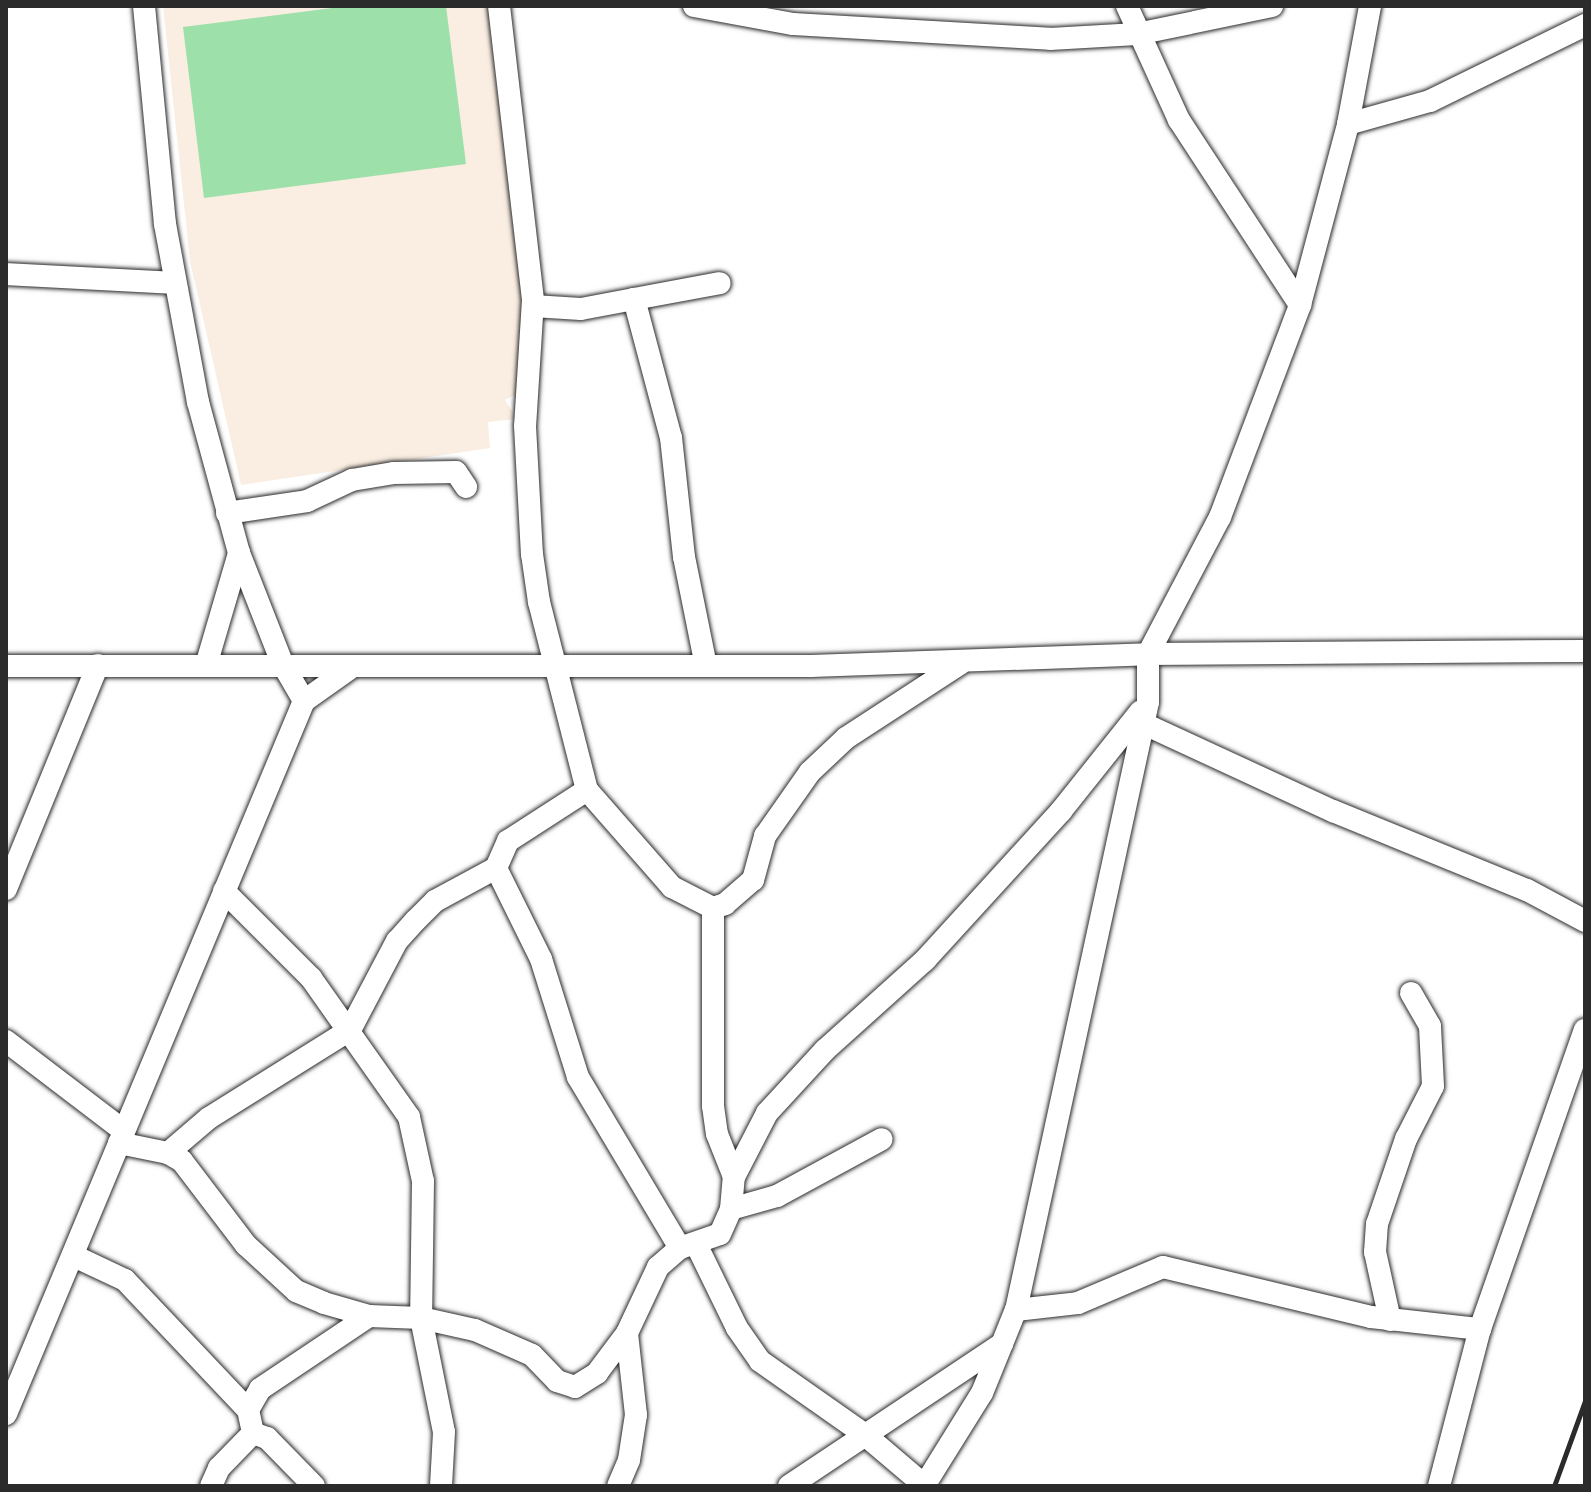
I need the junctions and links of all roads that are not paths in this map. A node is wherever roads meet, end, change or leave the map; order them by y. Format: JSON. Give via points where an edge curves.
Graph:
{"nodes":[{"id":1,"x":144,"y":6,"type":"edge"},
{"id":2,"x":499,"y":6,"type":"edge"},
{"id":3,"x":694,"y":6,"type":"edge"},
{"id":4,"x":1127,"y":6,"type":"edge"},
{"id":5,"x":1272,"y":6,"type":"edge"},
{"id":6,"x":1370,"y":6,"type":"edge"},
{"id":7,"x":1585,"y":25,"type":"edge"},
{"id":8,"x":1137,"y":34,"type":"junction"},
{"id":9,"x":1348,"y":124,"type":"junction"},
{"id":10,"x":6,"y":274,"type":"edge"},
{"id":11,"x":175,"y":283,"type":"junction"},
{"id":12,"x":720,"y":283,"type":"dead end"},
{"id":13,"x":634,"y":299,"type":"junction"},
{"id":14,"x":1300,"y":305,"type":"junction"},
{"id":15,"x":533,"y":306,"type":"junction"},
{"id":16,"x":466,"y":487,"type":"dead end"},
{"id":17,"x":227,"y":513,"type":"junction"},
{"id":18,"x":239,"y":553,"type":"junction"},
{"id":19,"x":1585,"y":651,"type":"edge"},
{"id":20,"x":1148,"y":654,"type":"junction"},
{"id":21,"x":207,"y":662,"type":"junction"},
{"id":22,"x":282,"y":663,"type":"junction"},
{"id":23,"x":961,"y":663,"type":"junction"},
{"id":24,"x":556,"y":664,"type":"junction"},
{"id":25,"x":98,"y":665,"type":"junction"},
{"id":26,"x":6,"y":666,"type":"edge"},
{"id":27,"x":706,"y":666,"type":"junction"},
{"id":28,"x":349,"y":669,"type":"junction"},
{"id":29,"x":304,"y":701,"type":"junction"},
{"id":30,"x":1144,"y":712,"type":"junction"},
{"id":31,"x":587,"y":790,"type":"junction"},
{"id":32,"x":496,"y":868,"type":"junction"},
{"id":33,"x":6,"y":889,"type":"edge"},
{"id":34,"x":224,"y":891,"type":"junction"},
{"id":35,"x":713,"y":908,"type":"junction"},
{"id":36,"x":1585,"y":921,"type":"edge"},
{"id":37,"x":1411,"y":993,"type":"dead end"},
{"id":38,"x":350,"y":1030,"type":"junction"},
{"id":39,"x":1585,"y":1030,"type":"edge"},
{"id":40,"x":6,"y":1041,"type":"edge"},
{"id":41,"x":122,"y":1137,"type":"junction"},
{"id":42,"x":882,"y":1139,"type":"dead end"},
{"id":43,"x":168,"y":1153,"type":"junction"},
{"id":44,"x":734,"y":1177,"type":"junction"},
{"id":45,"x":731,"y":1209,"type":"junction"},
{"id":46,"x":688,"y":1247,"type":"junction"},
{"id":47,"x":74,"y":1256,"type":"junction"},
{"id":48,"x":1016,"y":1310,"type":"junction"},
{"id":49,"x":369,"y":1316,"type":"junction"},
{"id":50,"x":421,"y":1318,"type":"junction"},
{"id":51,"x":1390,"y":1320,"type":"junction"},
{"id":52,"x":1480,"y":1329,"type":"junction"},
{"id":53,"x":627,"y":1333,"type":"junction"},
{"id":54,"x":1002,"y":1344,"type":"junction"},
{"id":55,"x":248,"y":1410,"type":"junction"},
{"id":56,"x":6,"y":1414,"type":"edge"},
{"id":57,"x":253,"y":1433,"type":"junction"},
{"id":58,"x":864,"y":1434,"type":"junction"},
{"id":59,"x":211,"y":1486,"type":"edge"},
{"id":60,"x":314,"y":1486,"type":"edge"},
{"id":61,"x":441,"y":1486,"type":"edge"},
{"id":62,"x":618,"y":1486,"type":"edge"},
{"id":63,"x":789,"y":1486,"type":"edge"},
{"id":64,"x":924,"y":1486,"type":"edge"},
{"id":65,"x":1439,"y":1486,"type":"edge"}],
"edges":[{"from":1,"to":11,"type":"street"},
{"from":2,"to":15,"type":"street"},
{"from":3,"to":8,"type":"street","via":[[793,24],[1050,39]]},
{"from":4,"to":8,"type":"street"},
{"from":5,"to":8,"type":"street"},
{"from":6,"to":9,"type":"street"},
{"from":7,"to":9,"type":"street","via":[[1430,101]]},
{"from":8,"to":14,"type":"street","via":[[1218,187]]},
{"from":9,"to":14,"type":"street"},
{"from":10,"to":11,"type":"street"},
{"from":11,"to":17,"type":"street"},
{"from":12,"to":13,"type":"street"},
{"from":13,"to":15,"type":"street","via":[[581,309]]},
{"from":13,"to":27,"type":"street","via":[[671,438],[684,557]]},
{"from":14,"to":20,"type":"street","via":[[1220,517]]},
{"from":15,"to":24,"type":"street","via":[[525,426],[532,554]]},
{"from":16,"to":17,"type":"street","via":[[456,472],[394,473],[352,480],[307,501]]},
{"from":17,"to":18,"type":"street"},
{"from":18,"to":21,"type":"street"},
{"from":18,"to":22,"type":"street"},
{"from":19,"to":20,"type":"street"},
{"from":20,"to":23,"type":"street"},
{"from":20,"to":30,"type":"street"},
{"from":21,"to":22,"type":"street"},
{"from":21,"to":25,"type":"street"},
{"from":22,"to":28,"type":"street"},
{"from":22,"to":29,"type":"street"},
{"from":23,"to":27,"type":"street"},
{"from":23,"to":35,"type":"street","via":[[827,755],[774,819],[753,880],[741,895]]},
{"from":24,"to":27,"type":"street"},
{"from":24,"to":28,"type":"street"},
{"from":24,"to":31,"type":"street"},
{"from":25,"to":26,"type":"street"},
{"from":25,"to":33,"type":"street"},
{"from":28,"to":29,"type":"street"},
{"from":29,"to":34,"type":"street"},
{"from":30,"to":36,"type":"street","via":[[1306,799],[1527,890]]},
{"from":30,"to":44,"type":"street","via":[[935,950],[825,1050],[767,1113]]},
{"from":30,"to":48,"type":"street"},
{"from":31,"to":32,"type":"street","via":[[508,841]]},
{"from":31,"to":35,"type":"street","via":[[672,887]]},
{"from":32,"to":38,"type":"street","via":[[435,901],[397,941]]},
{"from":32,"to":46,"type":"street","via":[[541,959],[578,1077]]},
{"from":34,"to":38,"type":"street","via":[[278,941]]},
{"from":34,"to":41,"type":"street"},
{"from":35,"to":44,"type":"street","via":[[713,1106],[717,1134]]},
{"from":37,"to":51,"type":"street","via":[[1430,1026],[1433,1086],[1401,1153],[1377,1224],[1375,1252]]},
{"from":38,"to":43,"type":"street","via":[[241,1096]]},
{"from":38,"to":50,"type":"street","via":[[395,1091],[420,1149]]},
{"from":39,"to":52,"type":"street"},
{"from":40,"to":41,"type":"street"},
{"from":41,"to":43,"type":"street"},
{"from":41,"to":47,"type":"street"},
{"from":42,"to":45,"type":"street","via":[[777,1196]]},
{"from":43,"to":49,"type":"street","via":[[197,1178],[246,1245],[296,1291]]},
{"from":44,"to":45,"type":"street"},
{"from":45,"to":46,"type":"street","via":[[720,1234]]},
{"from":46,"to":53,"type":"street","via":[[658,1267]]},
{"from":46,"to":58,"type":"street","via":[[760,1361]]},
{"from":47,"to":55,"type":"street","via":[[125,1280]]},
{"from":47,"to":56,"type":"street"},
{"from":48,"to":51,"type":"street","via":[[1078,1303],[1163,1267]]},
{"from":48,"to":54,"type":"street"},
{"from":49,"to":50,"type":"street"},
{"from":49,"to":55,"type":"street","via":[[274,1378]]},
{"from":50,"to":53,"type":"street","via":[[502,1339],[532,1355],[557,1381],[575,1387],[597,1373]]},
{"from":50,"to":61,"type":"street","via":[[444,1432]]},
{"from":51,"to":52,"type":"street"},
{"from":52,"to":65,"type":"street"},
{"from":53,"to":62,"type":"street","via":[[636,1415],[629,1460]]},
{"from":54,"to":58,"type":"street"},
{"from":54,"to":64,"type":"street","via":[[982,1393]]},
{"from":55,"to":57,"type":"street"},
{"from":57,"to":59,"type":"street","via":[[219,1468]]},
{"from":57,"to":60,"type":"street","via":[[267,1438]]},
{"from":58,"to":63,"type":"street"},
{"from":58,"to":64,"type":"street"}]}
